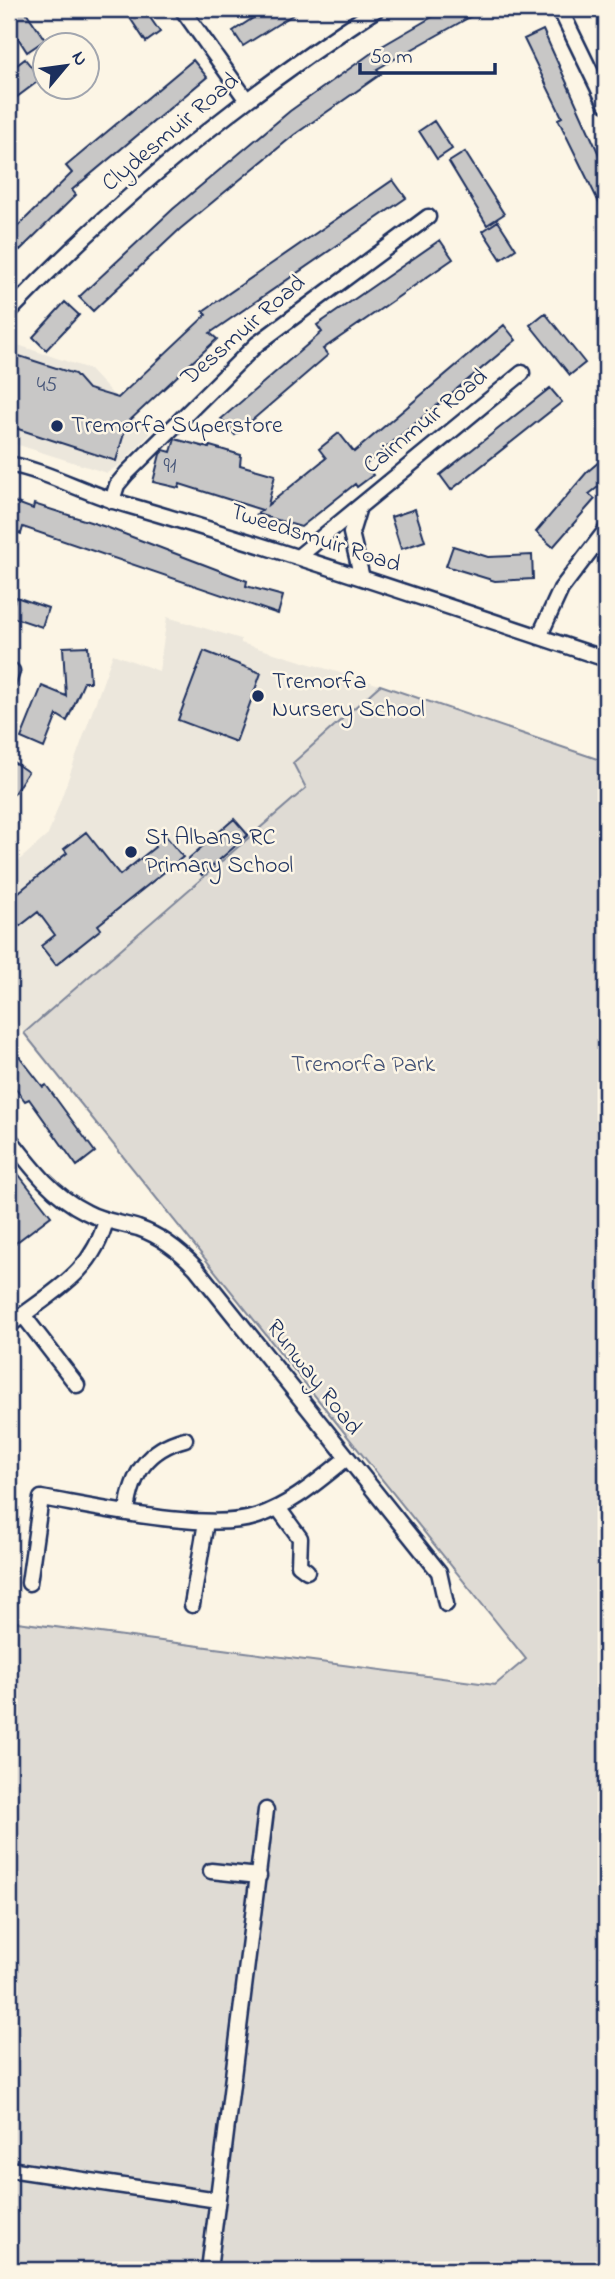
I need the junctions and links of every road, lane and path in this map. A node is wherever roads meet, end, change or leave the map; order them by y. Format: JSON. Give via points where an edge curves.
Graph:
{"nodes":[{"id":1,"x":182,"y":9,"type":"edge"},
{"id":2,"x":377,"y":9,"type":"edge"},
{"id":3,"x":560,"y":9,"type":"edge"},
{"id":4,"x":246,"y":99,"type":"junction"},
{"id":5,"x":606,"y":104,"type":"edge"},
{"id":6,"x":428,"y":217,"type":"dead end"},
{"id":7,"x":9,"y":312,"type":"edge"},
{"id":8,"x":522,"y":373,"type":"dead end"},
{"id":9,"x":9,"y":464,"type":"edge"},
{"id":10,"x":111,"y":501,"type":"junction"},
{"id":11,"x":359,"y":505,"type":"junction"},
{"id":12,"x":606,"y":530,"type":"edge"},
{"id":13,"x":298,"y":557,"type":"junction"},
{"id":14,"x":362,"y":578,"type":"junction"},
{"id":15,"x":539,"y":636,"type":"junction"},
{"id":16,"x":606,"y":659,"type":"edge"},
{"id":17,"x":9,"y":1138,"type":"edge"},
{"id":18,"x":106,"y":1220,"type":"junction"},
{"id":19,"x":77,"y":1385,"type":"dead end"},
{"id":20,"x":185,"y":1439,"type":"dead end"},
{"id":21,"x":347,"y":1458,"type":"junction"},
{"id":22,"x":278,"y":1508,"type":"junction"},
{"id":23,"x":127,"y":1511,"type":"junction"},
{"id":24,"x":206,"y":1522,"type":"junction"},
{"id":25,"x":307,"y":1571,"type":"dead end"},
{"id":26,"x":29,"y":1583,"type":"dead end"},
{"id":27,"x":446,"y":1604,"type":"dead end"},
{"id":28,"x":192,"y":1605,"type":"dead end"},
{"id":29,"x":266,"y":1810,"type":"dead end"},
{"id":30,"x":211,"y":1871,"type":"dead end"},
{"id":31,"x":259,"y":1876,"type":"junction"},
{"id":32,"x":9,"y":2169,"type":"edge"},
{"id":33,"x":218,"y":2200,"type":"junction"},
{"id":34,"x":209,"y":2270,"type":"edge"}],
"edges":[{"from":1,"to":4,"type":"street"},
{"from":2,"to":4,"type":"street","name":"Clydesmuir Road"},
{"from":3,"to":5,"type":"street"},
{"from":4,"to":7,"type":"street","name":"Clydesmuir Road","via":[[125,200]]},
{"from":6,"to":10,"type":"street","name":"Dessmuir Road","via":[[257,344],[127,473]]},
{"from":8,"to":11,"type":"street","name":"Cairnmuir Road"},
{"from":9,"to":10,"type":"street","name":"Tweedsmuir Road"},
{"from":10,"to":13,"type":"street","name":"Tweedsmuir Road"},
{"from":11,"to":13,"type":"street","name":"Cairnmuir Road"},
{"from":11,"to":14,"type":"street","name":"Cairnmuir Road","via":[[351,533]]},
{"from":12,"to":15,"type":"street","via":[[561,589]]},
{"from":13,"to":14,"type":"street","name":"Tweedsmuir Road"},
{"from":14,"to":15,"type":"street","name":"Tweedsmuir Road"},
{"from":15,"to":16,"type":"street","name":"Tweedsmuir Road"},
{"from":17,"to":18,"type":"street","name":"Runway Road","via":[[57,1195]]},
{"from":18,"to":19,"type":"street","via":[[86,1265],[17,1320]]},
{"from":18,"to":21,"type":"street","name":"Runway Road","via":[[142,1229],[185,1255]]},
{"from":20,"to":23,"type":"street","via":[[171,1443],[140,1468],[133,1479]]},
{"from":21,"to":22,"type":"street"},
{"from":21,"to":27,"type":"street","name":"Runway Road","via":[[439,1572]]},
{"from":22,"to":24,"type":"street","via":[[245,1520]]},
{"from":22,"to":25,"type":"street","via":[[300,1538],[299,1565]]},
{"from":23,"to":24,"type":"street"},
{"from":23,"to":26,"type":"street","via":[[41,1498]]},
{"from":24,"to":28,"type":"street"},
{"from":29,"to":31,"type":"street"},
{"from":30,"to":31,"type":"street"},
{"from":31,"to":33,"type":"street"},
{"from":32,"to":33,"type":"street"},
{"from":33,"to":34,"type":"street"}]}
